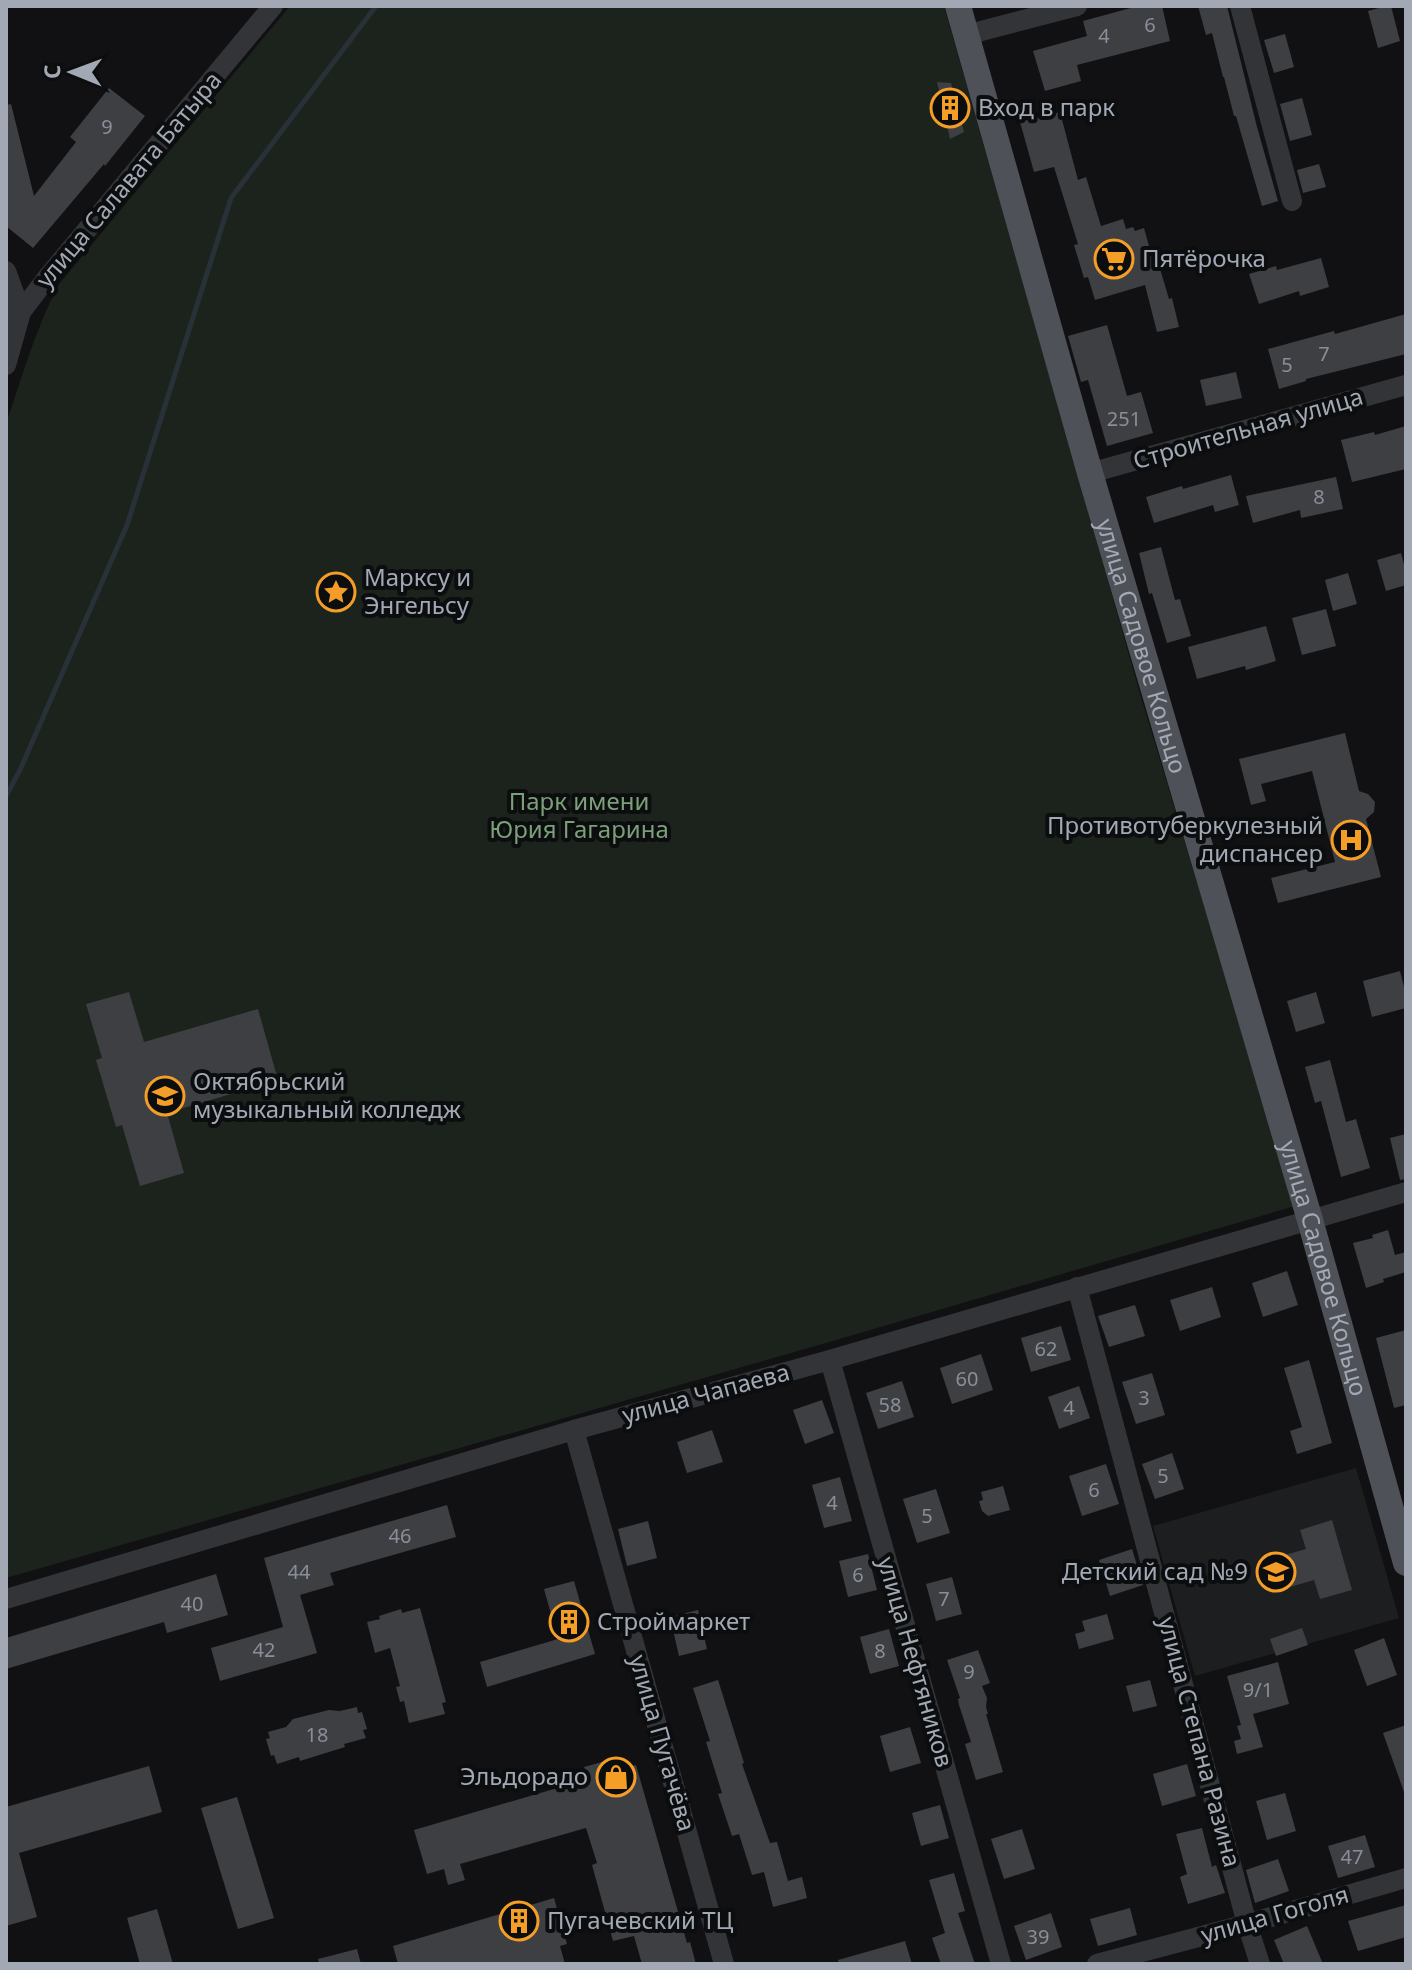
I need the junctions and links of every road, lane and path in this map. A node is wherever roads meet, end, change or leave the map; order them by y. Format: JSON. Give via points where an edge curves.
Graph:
{"nodes":[{"id":1,"x":273,"y":6,"type":"edge"},
{"id":2,"x":958,"y":6,"type":"edge"},
{"id":3,"x":1077,"y":6,"type":"edge"},
{"id":4,"x":1240,"y":6,"type":"edge"},
{"id":5,"x":966,"y":35,"type":"junction"},
{"id":6,"x":1292,"y":201,"type":"dead end"},
{"id":7,"x":6,"y":271,"type":"edge"},
{"id":8,"x":14,"y":312,"type":"edge"},
{"id":9,"x":6,"y":365,"type":"edge"},
{"id":10,"x":1406,"y":385,"type":"edge"},
{"id":11,"x":1090,"y":473,"type":"junction"},
{"id":12,"x":1406,"y":1192,"type":"edge"},
{"id":13,"x":1310,"y":1220,"type":"junction"},
{"id":14,"x":1077,"y":1287,"type":"junction"},
{"id":15,"x":830,"y":1360,"type":"junction"},
{"id":16,"x":574,"y":1430,"type":"junction"},
{"id":17,"x":1406,"y":1563,"type":"edge"},
{"id":18,"x":6,"y":1599,"type":"edge"},
{"id":19,"x":1406,"y":1878,"type":"edge"},
{"id":20,"x":1247,"y":1924,"type":"junction"},
{"id":21,"x":724,"y":1964,"type":"edge"},
{"id":22,"x":1001,"y":1964,"type":"edge"},
{"id":23,"x":1097,"y":1964,"type":"edge"},
{"id":24,"x":1260,"y":1964,"type":"edge"}],
"edges":[{"from":1,"to":8,"type":"street","name":"улица Салавата Батыра"},
{"from":2,"to":5,"type":"main road","name":"улица Садовое Кольцо"},
{"from":3,"to":5,"type":"street"},
{"from":4,"to":6,"type":"street"},
{"from":5,"to":11,"type":"main road","name":"улица Садовое Кольцо"},
{"from":7,"to":8,"type":"street"},
{"from":8,"to":9,"type":"street","name":"улица Салавата Батыра"},
{"from":10,"to":11,"type":"street","name":"Строительная улица"},
{"from":11,"to":13,"type":"main road","name":"улица Садовое Кольцо"},
{"from":12,"to":13,"type":"street","name":"улица Чапаева"},
{"from":13,"to":14,"type":"street","name":"улица Чапаева"},
{"from":13,"to":17,"type":"main road","name":"улица Садовое Кольцо"},
{"from":14,"to":15,"type":"street","name":"улица Чапаева"},
{"from":14,"to":20,"type":"street","name":"улица Степана Разина"},
{"from":15,"to":16,"type":"street","name":"улица Чапаева"},
{"from":15,"to":22,"type":"street","name":"улица Нефтяников"},
{"from":16,"to":18,"type":"street","name":"улица Чапаева"},
{"from":16,"to":21,"type":"street","name":"улица Пугачёва"},
{"from":19,"to":20,"type":"street","name":"улица Гоголя"},
{"from":20,"to":23,"type":"street","name":"улица Гоголя"},
{"from":20,"to":24,"type":"street","name":"улица Степана Разина"}]}
